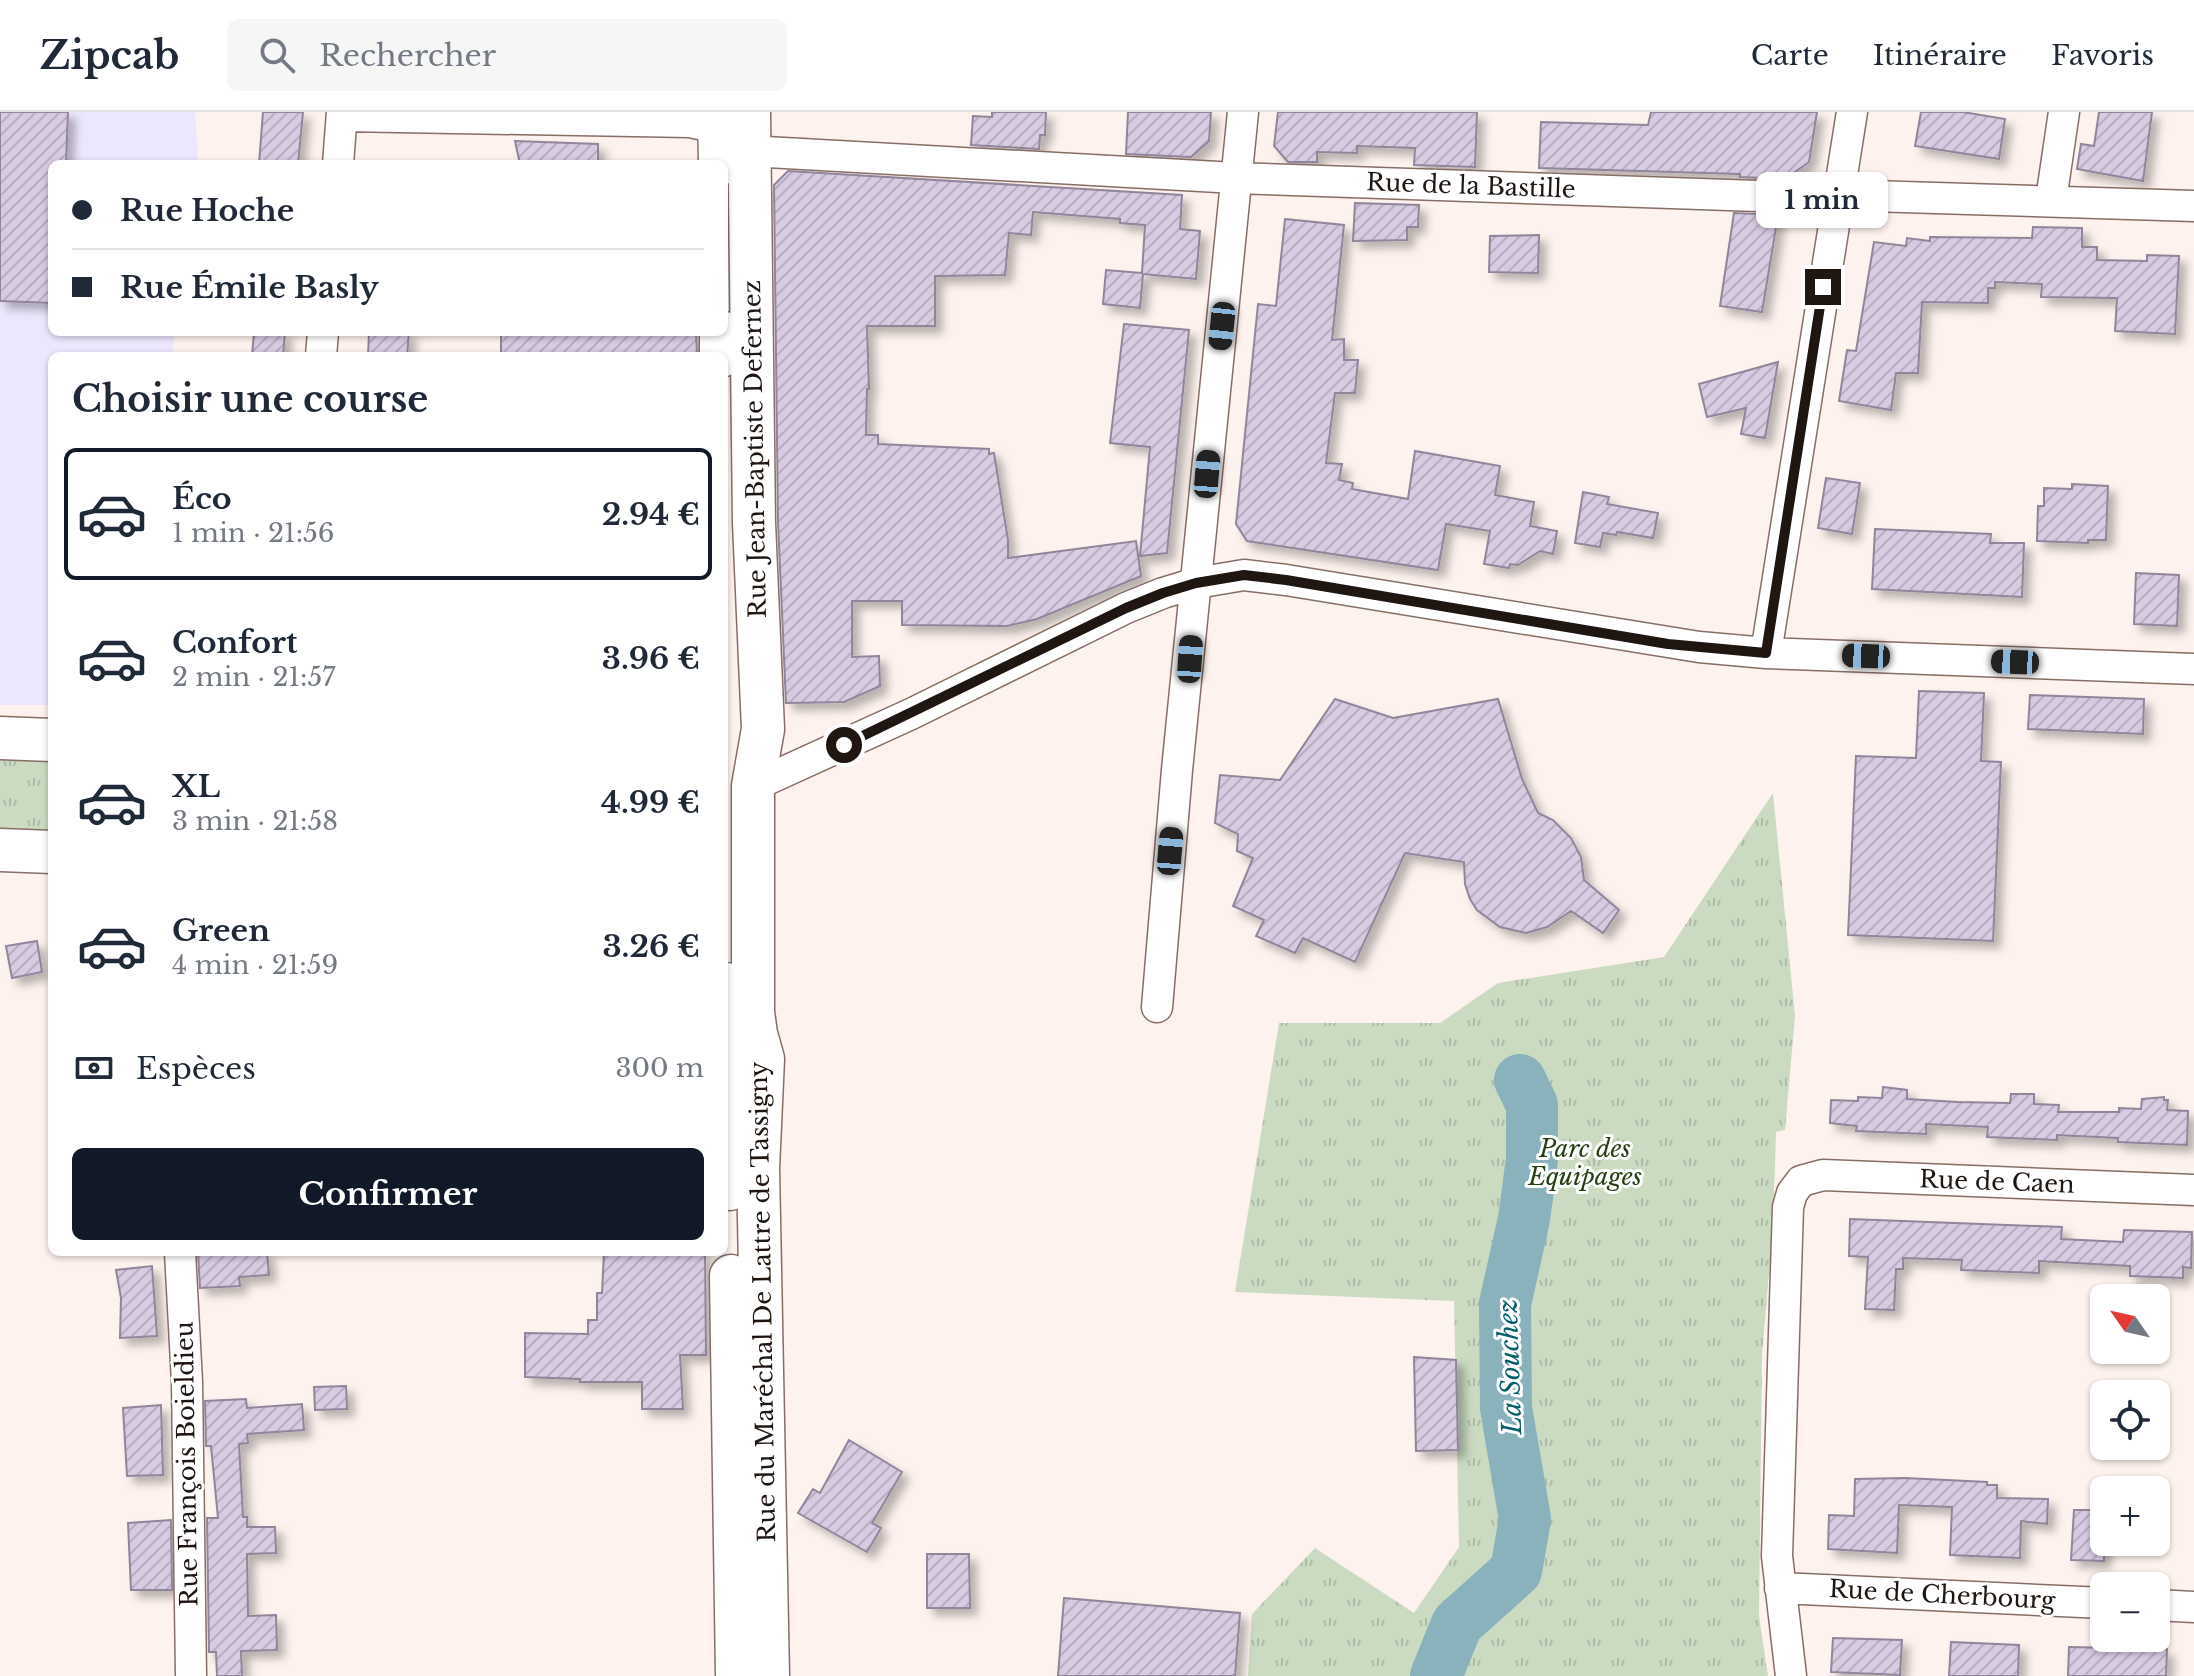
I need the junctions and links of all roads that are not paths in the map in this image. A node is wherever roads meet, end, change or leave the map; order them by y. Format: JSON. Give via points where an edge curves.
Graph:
{"nodes":[{"id":1,"x":1243,"y":112,"type":"edge"},
{"id":2,"x":1852,"y":112,"type":"edge"},
{"id":3,"x":2064,"y":112,"type":"edge"},
{"id":4,"x":342,"y":114,"type":"edge"},
{"id":5,"x":731,"y":134,"type":"edge"},
{"id":6,"x":338,"y":160,"type":"edge"},
{"id":7,"x":1236,"y":178,"type":"junction"},
{"id":8,"x":1836,"y":198,"type":"junction"},
{"id":9,"x":2051,"y":200,"type":"junction"},
{"id":10,"x":2194,"y":206,"type":"edge"},
{"id":11,"x":1196,"y":583,"type":"junction"},
{"id":12,"x":1766,"y":653,"type":"junction"},
{"id":13,"x":2194,"y":669,"type":"edge"},
{"id":14,"x":0,"y":738,"type":"edge"},
{"id":15,"x":48,"y":740,"type":"edge"},
{"id":16,"x":738,"y":790,"type":"edge"},
{"id":17,"x":0,"y":850,"type":"edge"},
{"id":18,"x":48,"y":852,"type":"edge"},
{"id":19,"x":1157,"y":1007,"type":"dead end"},
{"id":20,"x":728,"y":1146,"type":"edge"},
{"id":21,"x":2194,"y":1190,"type":"edge"},
{"id":22,"x":180,"y":1256,"type":"edge"},
{"id":23,"x":1780,"y":1588,"type":"junction"},
{"id":24,"x":2090,"y":1602,"type":"edge"},
{"id":25,"x":2170,"y":1606,"type":"edge"},
{"id":26,"x":2194,"y":1607,"type":"edge"},
{"id":27,"x":191,"y":1676,"type":"edge"},
{"id":28,"x":737,"y":1676,"type":"edge"},
{"id":29,"x":768,"y":1676,"type":"edge"},
{"id":30,"x":1791,"y":1676,"type":"edge"}],
"edges":[{"from":1,"to":7,"type":"street"},
{"from":2,"to":8,"type":"street"},
{"from":3,"to":9,"type":"street"},
{"from":4,"to":5,"type":"street","name":"Rue de la Bastille","via":[[690,122]]},
{"from":4,"to":6,"type":"street"},
{"from":5,"to":7,"type":"street","name":"Rue de la Bastille"},
{"from":5,"to":16,"type":"main road","name":"Rue Jean-Baptiste Defernez","via":[[763,729]]},
{"from":7,"to":8,"type":"street","name":"Rue de la Bastille"},
{"from":7,"to":11,"type":"street"},
{"from":8,"to":9,"type":"street","name":"Rue de la Bastille"},
{"from":8,"to":12,"type":"street"},
{"from":9,"to":10,"type":"street","name":"Rue de la Bastille"},
{"from":11,"to":12,"type":"street","via":[[1244,575],[1286,580],[1668,644]]},
{"from":11,"to":16,"type":"street","via":[[1126,608],[911,714]]},
{"from":11,"to":19,"type":"street"},
{"from":12,"to":13,"type":"street"},
{"from":14,"to":15,"type":"main road"},
{"from":16,"to":29,"type":"main road","name":"Rue du Maréchal De Lattre de Tassigny","via":[[753,1012],[763,1059],[758,1168]]},
{"from":17,"to":18,"type":"main road"},
{"from":20,"to":28,"type":"main road","name":"Rue du Maréchal De Lattre de Tassigny"},
{"from":21,"to":23,"type":"street","name":"Rue de Caen","via":[[1823,1175],[1801,1181],[1788,1207]]},
{"from":22,"to":27,"type":"street","name":"Rue François Boieldieu"},
{"from":23,"to":24,"type":"street","name":"Rue de Cherbourg"},
{"from":23,"to":30,"type":"street"},
{"from":25,"to":26,"type":"street"}]}
